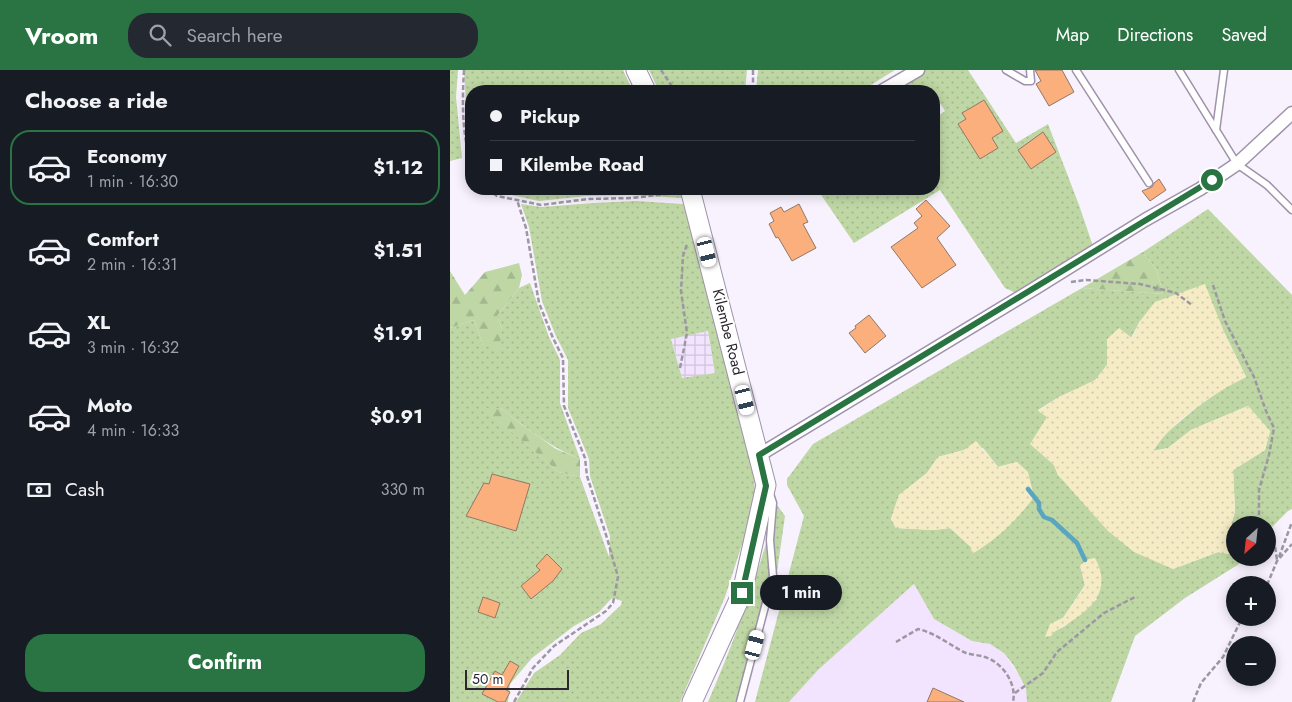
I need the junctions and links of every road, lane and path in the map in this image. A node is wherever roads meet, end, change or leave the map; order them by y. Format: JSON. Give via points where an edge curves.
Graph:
{"nodes":[{"id":1,"x":464,"y":70,"type":"edge"},
{"id":2,"x":636,"y":70,"type":"edge"},
{"id":3,"x":662,"y":70,"type":"edge"},
{"id":4,"x":753,"y":70,"type":"edge"},
{"id":5,"x":918,"y":70,"type":"edge"},
{"id":6,"x":1030,"y":70,"type":"edge"},
{"id":7,"x":1076,"y":70,"type":"edge"},
{"id":8,"x":1179,"y":70,"type":"edge"},
{"id":9,"x":1224,"y":70,"type":"edge"},
{"id":10,"x":1010,"y":71,"type":"edge"},
{"id":11,"x":643,"y":85,"type":"edge"},
{"id":12,"x":671,"y":85,"type":"edge"},
{"id":13,"x":753,"y":85,"type":"edge"},
{"id":14,"x":892,"y":85,"type":"edge"},
{"id":15,"x":1292,"y":114,"type":"edge"},
{"id":16,"x":1216,"y":130,"type":"junction"},
{"id":17,"x":465,"y":142,"type":"edge"},
{"id":18,"x":1237,"y":164,"type":"junction"},
{"id":19,"x":1149,"y":184,"type":"dead end"},
{"id":20,"x":495,"y":195,"type":"edge"},
{"id":21,"x":656,"y":195,"type":"edge"},
{"id":22,"x":696,"y":195,"type":"edge"},
{"id":23,"x":517,"y":200,"type":"junction"},
{"id":24,"x":1292,"y":210,"type":"edge"},
{"id":25,"x":689,"y":240,"type":"dead end"},
{"id":26,"x":1066,"y":283,"type":"dead end"},
{"id":27,"x":1213,"y":285,"type":"dead end"},
{"id":28,"x":1192,"y":304,"type":"dead end"},
{"id":29,"x":680,"y":368,"type":"dead end"},
{"id":30,"x":759,"y":455,"type":"junction"},
{"id":31,"x":766,"y":486,"type":"junction"},
{"id":32,"x":1259,"y":516,"type":"edge"},
{"id":33,"x":1292,"y":522,"type":"edge"},
{"id":34,"x":1292,"y":544,"type":"edge"},
{"id":35,"x":1276,"y":554,"type":"edge"},
{"id":36,"x":1277,"y":561,"type":"junction"},
{"id":37,"x":1271,"y":576,"type":"edge"},
{"id":38,"x":1135,"y":597,"type":"dead end"},
{"id":39,"x":1238,"y":626,"type":"edge"},
{"id":40,"x":896,"y":642,"type":"dead end"},
{"id":41,"x":1015,"y":693,"type":"junction"},
{"id":42,"x":514,"y":702,"type":"edge"},
{"id":43,"x":692,"y":702,"type":"edge"},
{"id":44,"x":740,"y":702,"type":"edge"},
{"id":45,"x":1013,"y":702,"type":"edge"},
{"id":46,"x":1193,"y":702,"type":"edge"}],
"edges":[{"from":1,"to":17,"type":"path"},
{"from":2,"to":11,"type":"main road"},
{"from":3,"to":12,"type":"path"},
{"from":4,"to":13,"type":"path"},
{"from":5,"to":14,"type":"street"},
{"from":6,"to":10,"type":"lane","via":[[1031,81],[1025,81]]},
{"from":7,"to":19,"type":"lane"},
{"from":8,"to":16,"type":"lane"},
{"from":9,"to":16,"type":"lane"},
{"from":15,"to":18,"type":"street"},
{"from":16,"to":18,"type":"lane"},
{"from":18,"to":24,"type":"lane","via":[[1267,185]]},
{"from":18,"to":30,"type":"street"},
{"from":20,"to":23,"type":"path"},
{"from":21,"to":23,"type":"path","via":[[541,205]]},
{"from":22,"to":30,"type":"main road","name":"Kilembe Road"},
{"from":23,"to":42,"type":"path","via":[[526,228],[539,303],[563,358],[564,406],[585,458],[587,476],[618,577],[613,603],[554,646],[533,668]]},
{"from":25,"to":29,"type":"path","via":[[683,256],[681,291],[687,333]]},
{"from":26,"to":28,"type":"path","via":[[1086,280],[1140,284],[1176,293]]},
{"from":27,"to":32,"type":"path","via":[[1224,321],[1254,376],[1274,428],[1259,490]]},
{"from":30,"to":31,"type":"main road","name":"Kilembe Road"},
{"from":31,"to":43,"type":"main road","name":"Kilembe Road","via":[[742,593]]},
{"from":31,"to":44,"type":"lane","via":[[773,502],[770,540],[773,576]]},
{"from":33,"to":36,"type":"path"},
{"from":34,"to":36,"type":"path"},
{"from":35,"to":36,"type":"path"},
{"from":36,"to":37,"type":"path"},
{"from":38,"to":41,"type":"path","via":[[1104,613],[1057,652],[1043,673]]},
{"from":39,"to":46,"type":"path","via":[[1222,657],[1201,683]]},
{"from":40,"to":41,"type":"path","via":[[918,629],[930,632],[967,653],[987,658],[1000,666]]},
{"from":41,"to":45,"type":"path"}]}
